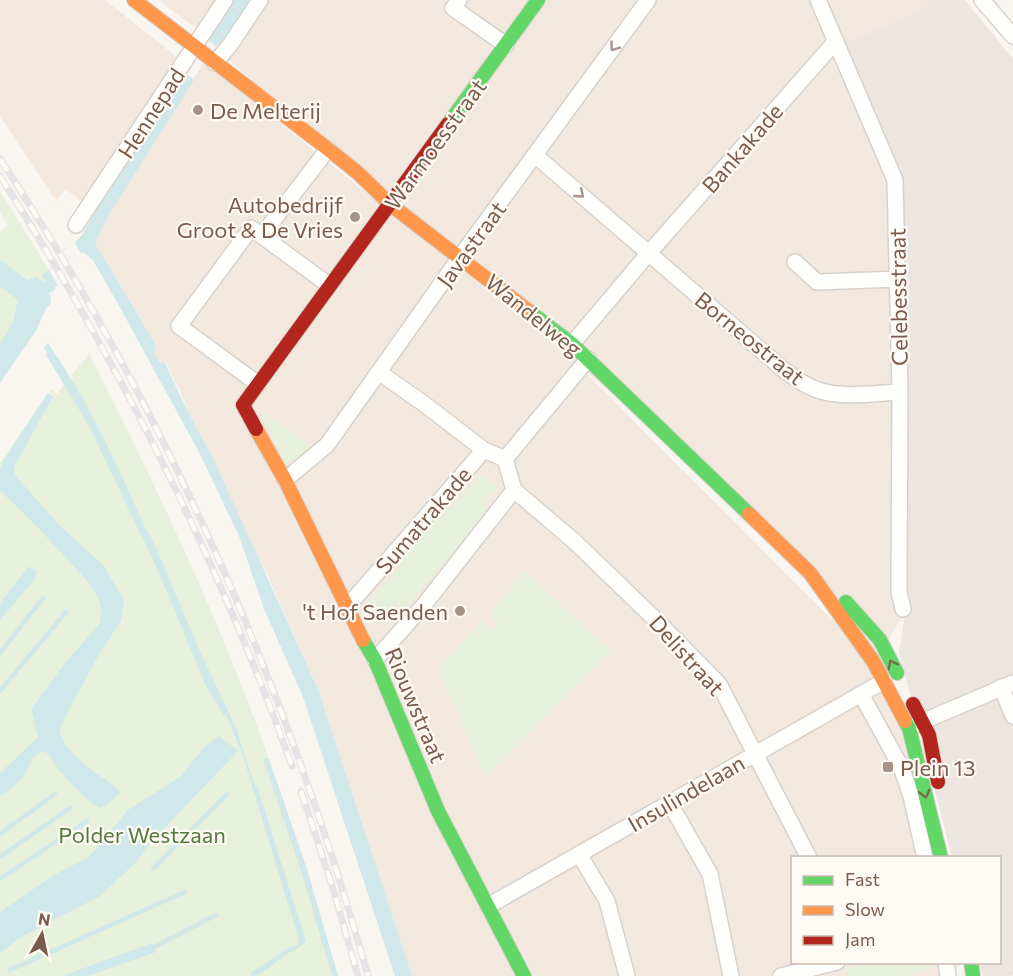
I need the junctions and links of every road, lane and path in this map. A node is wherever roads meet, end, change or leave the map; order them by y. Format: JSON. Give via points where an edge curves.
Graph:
{"nodes":[{"id":1,"x":134,"y":0,"type":"edge"},
{"id":2,"x":225,"y":0,"type":"edge"},
{"id":3,"x":260,"y":0,"type":"edge"},
{"id":4,"x":459,"y":0,"type":"edge"},
{"id":5,"x":538,"y":0,"type":"edge"},
{"id":6,"x":648,"y":0,"type":"edge"},
{"id":7,"x":818,"y":0,"type":"edge"},
{"id":8,"x":982,"y":0,"type":"edge"},
{"id":9,"x":1013,"y":36,"type":"edge"},
{"id":10,"x":836,"y":41,"type":"junction"},
{"id":11,"x":506,"y":45,"type":"junction"},
{"id":12,"x":196,"y":48,"type":"junction"},
{"id":13,"x":212,"y":61,"type":"junction"},
{"id":14,"x":328,"y":149,"type":"junction"},
{"id":15,"x":536,"y":156,"type":"junction"},
{"id":16,"x":391,"y":205,"type":"junction"},
{"id":17,"x":76,"y":225,"type":"dead end"},
{"id":18,"x":261,"y":235,"type":"junction"},
{"id":19,"x":648,"y":254,"type":"junction"},
{"id":20,"x":460,"y":257,"type":"junction"},
{"id":21,"x":795,"y":262,"type":"dead end"},
{"id":22,"x":898,"y":279,"type":"junction"},
{"id":23,"x":329,"y":285,"type":"junction"},
{"id":24,"x":572,"y":344,"type":"junction"},
{"id":25,"x":588,"y":359,"type":"junction"},
{"id":26,"x":380,"y":373,"type":"junction"},
{"id":27,"x":258,"y":384,"type":"junction"},
{"id":28,"x":900,"y":392,"type":"junction"},
{"id":29,"x":250,"y":420,"type":"joint"},
{"id":30,"x":484,"y":450,"type":"junction"},
{"id":31,"x":505,"y":459,"type":"junction"},
{"id":32,"x":285,"y":480,"type":"junction"},
{"id":33,"x":514,"y":490,"type":"junction"},
{"id":34,"x":810,"y":573,"type":"junction"},
{"id":35,"x":347,"y":607,"type":"junction"},
{"id":36,"x":903,"y":609,"type":"dead end"},
{"id":37,"x":375,"y":660,"type":"junction"},
{"id":38,"x":884,"y":681,"type":"junction"},
{"id":39,"x":1007,"y":685,"type":"edge"},
{"id":40,"x":861,"y":694,"type":"junction"},
{"id":41,"x":1013,"y":716,"type":"edge"},
{"id":42,"x":916,"y":725,"type":"junction"},
{"id":43,"x":756,"y":753,"type":"junction"},
{"id":44,"x":941,"y":798,"type":"dead end"},
{"id":45,"x":669,"y":802,"type":"junction"},
{"id":46,"x":945,"y":818,"type":"dead end"},
{"id":47,"x":579,"y":854,"type":"junction"},
{"id":48,"x":808,"y":856,"type":"edge"},
{"id":49,"x":925,"y":856,"type":"edge"},
{"id":50,"x":941,"y":856,"type":"edge"},
{"id":51,"x":953,"y":856,"type":"edge"},
{"id":52,"x":488,"y":906,"type":"junction"},
{"id":53,"x":833,"y":964,"type":"edge"},
{"id":54,"x":524,"y":976,"type":"edge"},
{"id":55,"x":627,"y":976,"type":"edge"},
{"id":56,"x":731,"y":976,"type":"edge"},
{"id":57,"x":781,"y":976,"type":"edge"}],
"edges":[{"from":1,"to":12,"type":"main road","name":"Wandelweg"},
{"from":2,"to":12,"type":"street","name":"Hennepad"},
{"from":3,"to":13,"type":"street","via":[[230,45]]},
{"from":4,"to":11,"type":"street","via":[[453,8]]},
{"from":5,"to":11,"type":"main road","name":"Warmoesstraat"},
{"from":6,"to":15,"type":"street","name":"Javastraat","one_way":true},
{"from":7,"to":10,"type":"street","name":"Celebesstraat"},
{"from":8,"to":9,"type":"street"},
{"from":10,"to":19,"type":"street","name":"Bankakade"},
{"from":10,"to":22,"type":"street","name":"Celebesstraat","via":[[895,180]]},
{"from":11,"to":16,"type":"main road","name":"Warmoesstraat"},
{"from":12,"to":13,"type":"main road","name":"Wandelweg"},
{"from":12,"to":17,"type":"street","name":"Hennepad"},
{"from":13,"to":14,"type":"main road","name":"Wandelweg"},
{"from":14,"to":16,"type":"main road","name":"Wandelweg"},
{"from":14,"to":18,"type":"street"},
{"from":15,"to":19,"type":"street","one_way":true},
{"from":15,"to":20,"type":"street","name":"Javastraat"},
{"from":16,"to":20,"type":"main road","name":"Wandelweg"},
{"from":16,"to":23,"type":"main road","name":"Warmoesstraat"},
{"from":18,"to":23,"type":"street"},
{"from":18,"to":27,"type":"street","via":[[251,228],[179,326]]},
{"from":19,"to":24,"type":"street","name":"Bankakade"},
{"from":19,"to":28,"type":"street","name":"Borneostraat","via":[[802,382],[838,394]]},
{"from":20,"to":24,"type":"main road","name":"Wandelweg"},
{"from":20,"to":26,"type":"street","name":"Javastraat"},
{"from":21,"to":22,"type":"street","via":[[817,282]]},
{"from":22,"to":28,"type":"street","name":"Celebesstraat"},
{"from":23,"to":27,"type":"main road","name":"Warmoesstraat"},
{"from":24,"to":25,"type":"main road","name":"Wandelweg"},
{"from":25,"to":31,"type":"street"},
{"from":25,"to":34,"type":"main road","name":"Wandelweg"},
{"from":26,"to":30,"type":"street"},
{"from":26,"to":32,"type":"street","name":"Javastraat","via":[[327,445]]},
{"from":27,"to":29,"type":"main road","name":"Warmoesstraat","via":[[243,405]]},
{"from":28,"to":36,"type":"street","name":"Celebesstraat","via":[[899,592]]},
{"from":29,"to":32,"type":"main road","name":"Riouwstraat"},
{"from":30,"to":31,"type":"street","name":"Sumatrakade"},
{"from":30,"to":35,"type":"street","name":"Sumatrakade"},
{"from":31,"to":33,"type":"street"},
{"from":32,"to":35,"type":"main road","name":"Riouwstraat"},
{"from":33,"to":37,"type":"street","via":[[424,605]]},
{"from":33,"to":43,"type":"street","name":"Delistraat","via":[[574,541],[719,684]]},
{"from":34,"to":38,"type":"main road","name":"Wandelweg"},
{"from":42,"to":34,"type":"main road","one_way":true,"via":[[904,688],[880,640],[836,592]]},
{"from":35,"to":37,"type":"main road","name":"Riouwstraat"},
{"from":37,"to":52,"type":"main road","name":"Riouwstraat","via":[[438,811]]},
{"from":38,"to":40,"type":"street","name":"Insulindelaan"},
{"from":38,"to":42,"type":"main road","name":"Wandelweg"},
{"from":39,"to":41,"type":"street"},
{"from":39,"to":42,"type":"street"},
{"from":40,"to":43,"type":"street","name":"Insulindelaan"},
{"from":40,"to":49,"type":"street","via":[[901,767]]},
{"from":42,"to":44,"type":"main road","via":[[930,735]]},
{"from":42,"to":50,"type":"main road","one_way":true},
{"from":43,"to":45,"type":"street","name":"Insulindelaan"},
{"from":43,"to":48,"type":"street","name":"Delistraat"},
{"from":45,"to":47,"type":"street","name":"Insulindelaan"},
{"from":45,"to":56,"type":"street","via":[[710,874]]},
{"from":46,"to":51,"type":"main road"},
{"from":47,"to":52,"type":"street","name":"Insulindelaan"},
{"from":47,"to":55,"type":"street","via":[[607,901]]},
{"from":52,"to":54,"type":"main road","name":"Riouwstraat"},
{"from":53,"to":57,"type":"street"}]}
